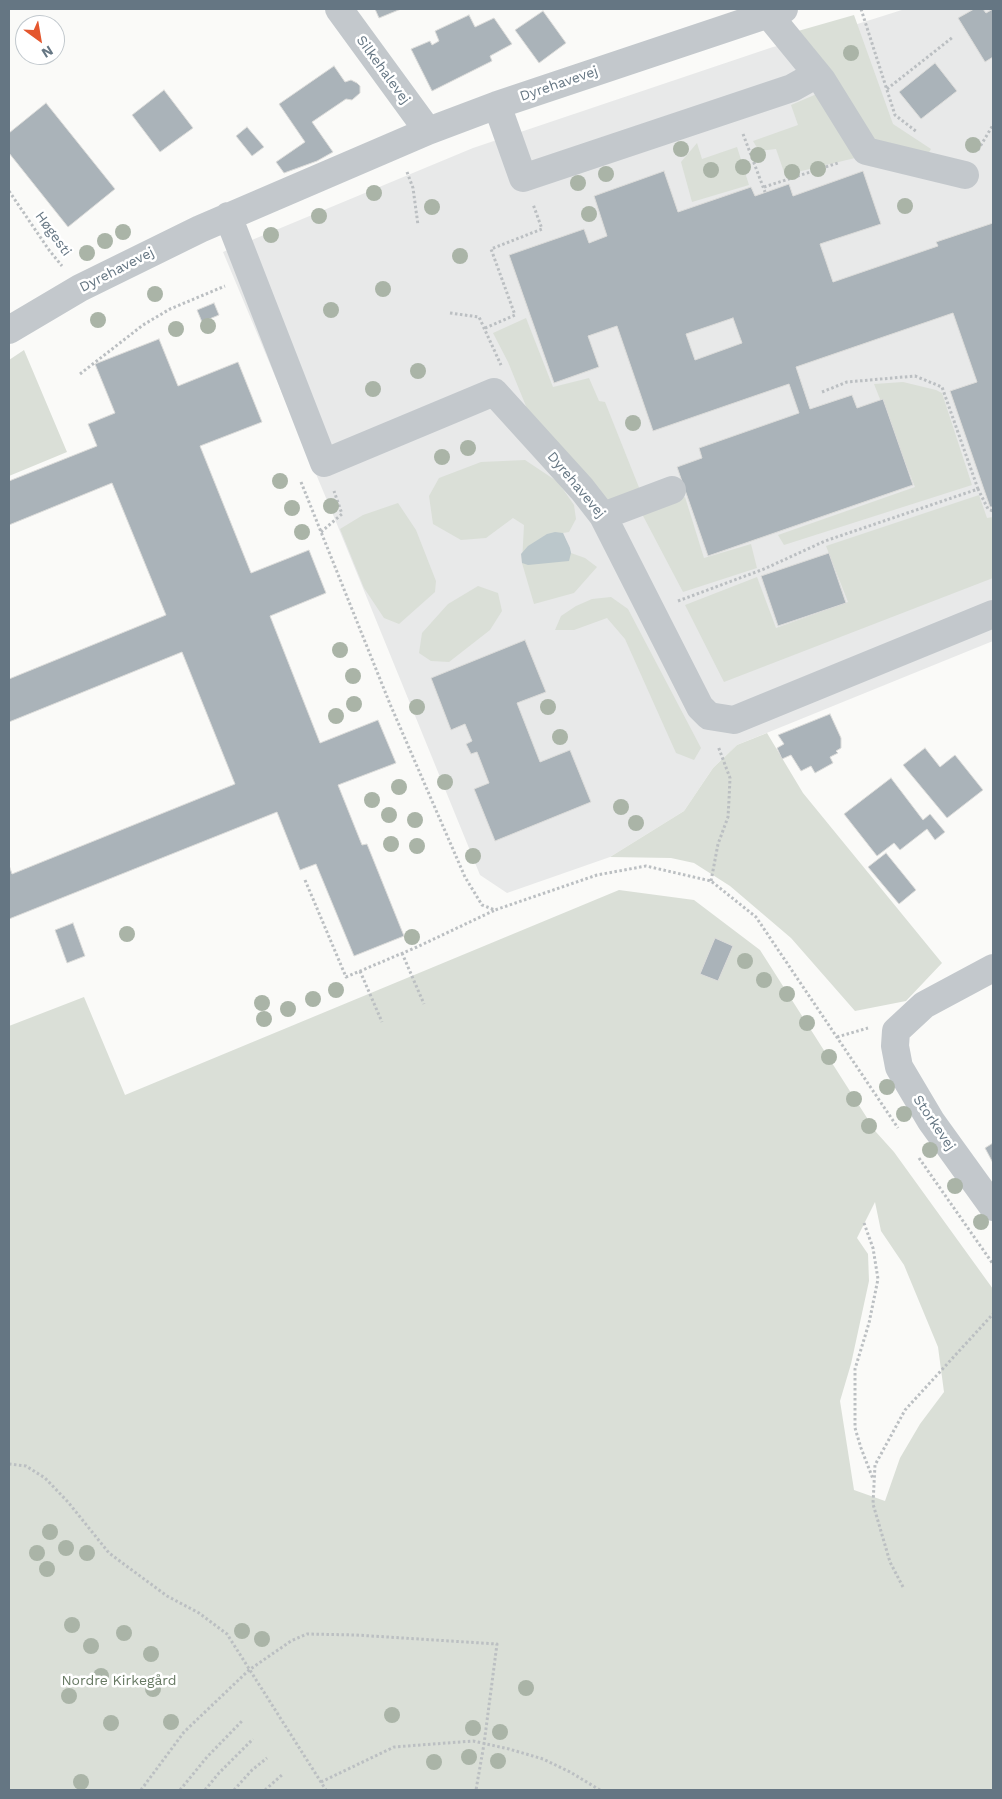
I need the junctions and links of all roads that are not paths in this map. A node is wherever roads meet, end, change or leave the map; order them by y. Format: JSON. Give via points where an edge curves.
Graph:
{"nodes":[{"id":1,"x":339,"y":9,"type":"edge"},
{"id":2,"x":776,"y":11,"type":"edge"},
{"id":3,"x":816,"y":74,"type":"junction"},
{"id":4,"x":497,"y":106,"type":"junction"},
{"id":5,"x":428,"y":131,"type":"junction"},
{"id":6,"x":965,"y":175,"type":"dead end"},
{"id":7,"x":228,"y":216,"type":"junction"},
{"id":8,"x":9,"y":330,"type":"edge"},
{"id":9,"x":672,"y":490,"type":"dead end"},
{"id":10,"x":603,"y":516,"type":"junction"},
{"id":11,"x":993,"y":614,"type":"edge"},
{"id":12,"x":993,"y":968,"type":"edge"},
{"id":13,"x":993,"y":1207,"type":"edge"}],
"edges":[{"from":1,"to":5,"type":"street","name":"Silkehalevej"},
{"from":2,"to":3,"type":"street"},
{"from":2,"to":4,"type":"street","name":"Dyrehavevej"},
{"from":3,"to":4,"type":"street","via":[[792,88],[523,178]]},
{"from":3,"to":6,"type":"street","via":[[866,151]]},
{"from":4,"to":5,"type":"street","name":"Dyrehavevej"},
{"from":5,"to":7,"type":"street","name":"Dyrehavevej"},
{"from":7,"to":8,"type":"street","name":"Dyrehavevej","via":[[80,288]]},
{"from":7,"to":10,"type":"street","name":"Dyrehavevej","via":[[324,463],[494,392]]},
{"from":9,"to":10,"type":"street"},
{"from":10,"to":11,"type":"street","name":"Dyrehavevej","via":[[700,707],[709,716],[734,720]]},
{"from":12,"to":13,"type":"street","name":"Storkevej","via":[[924,1005],[896,1031],[895,1046],[899,1067],[930,1121]]}]}
